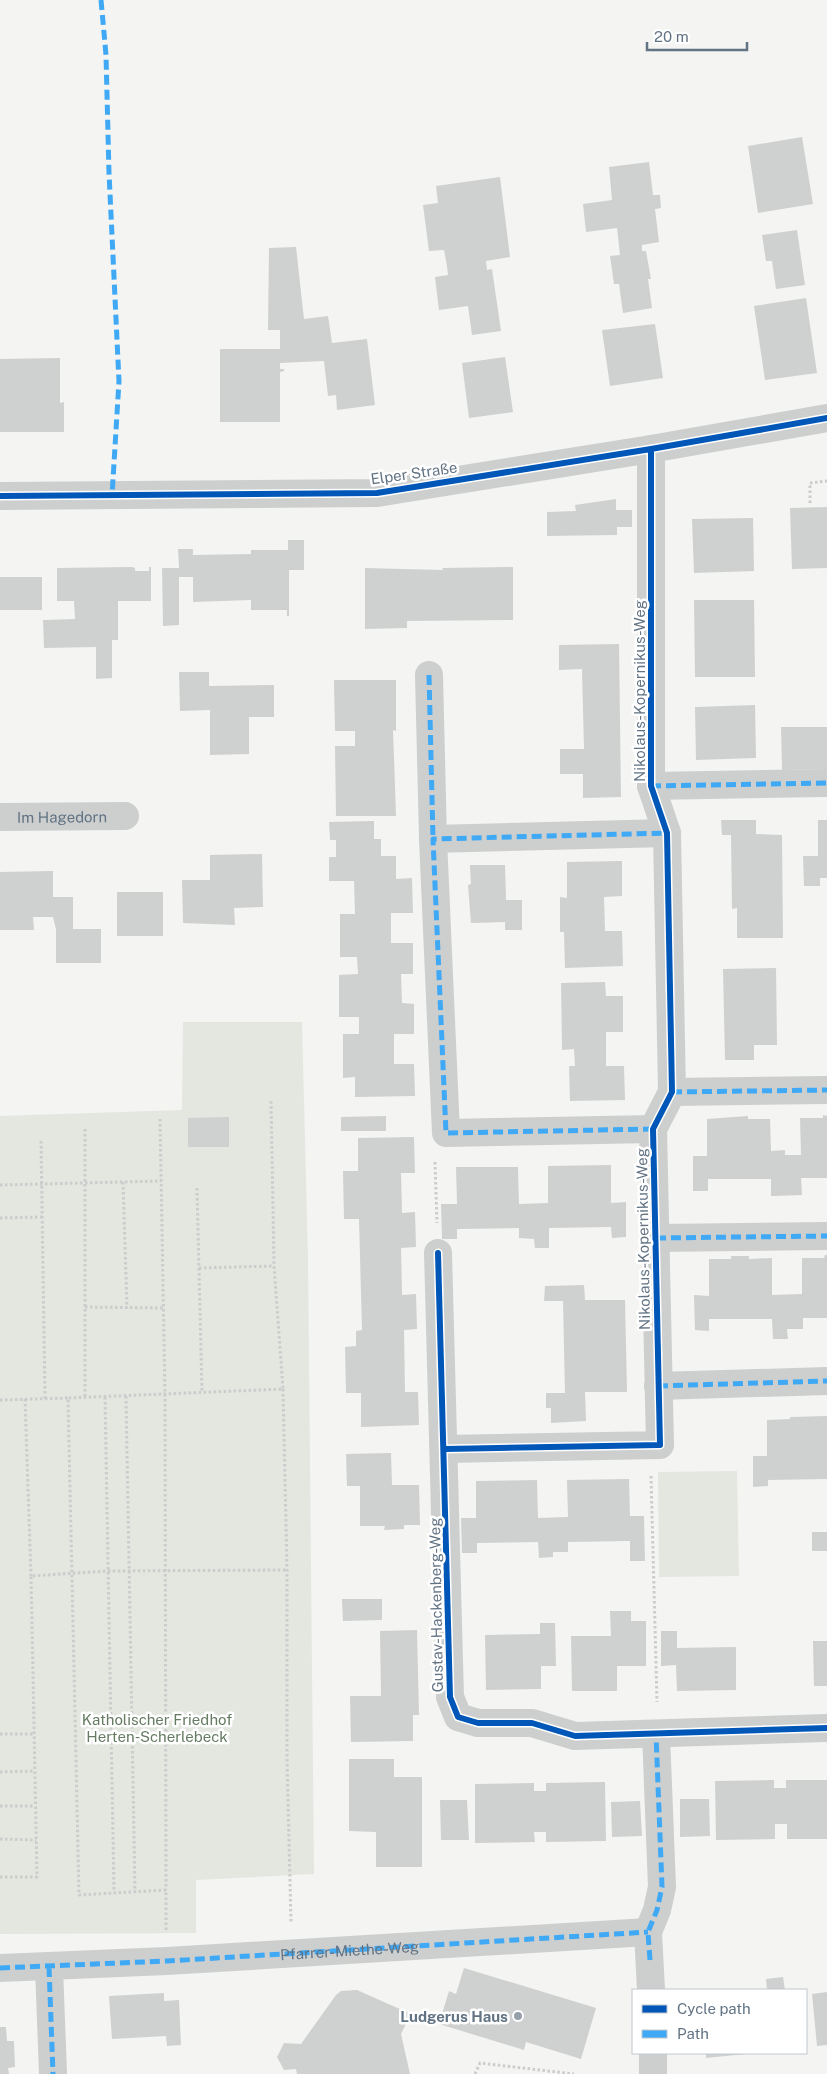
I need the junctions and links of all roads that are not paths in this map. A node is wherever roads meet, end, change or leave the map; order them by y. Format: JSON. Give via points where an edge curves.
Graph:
{"nodes":[{"id":1,"x":827,"y":418,"type":"edge"},
{"id":2,"x":651,"y":449,"type":"junction"},
{"id":3,"x":0,"y":496,"type":"edge"},
{"id":4,"x":428,"y":675,"type":"dead end"},
{"id":5,"x":827,"y":783,"type":"edge"},
{"id":6,"x":651,"y":786,"type":"junction"},
{"id":7,"x":125,"y":816,"type":"dead end"},
{"id":8,"x":0,"y":818,"type":"edge"},
{"id":9,"x":667,"y":832,"type":"junction"},
{"id":10,"x":433,"y":838,"type":"junction"},
{"id":11,"x":827,"y":1090,"type":"edge"},
{"id":12,"x":672,"y":1092,"type":"junction"},
{"id":13,"x":653,"y":1129,"type":"junction"},
{"id":14,"x":827,"y":1236,"type":"edge"},
{"id":15,"x":656,"y":1238,"type":"junction"},
{"id":16,"x":438,"y":1253,"type":"road end"},
{"id":17,"x":827,"y":1381,"type":"edge"},
{"id":18,"x":658,"y":1386,"type":"junction"},
{"id":19,"x":445,"y":1449,"type":"junction"},
{"id":20,"x":827,"y":1728,"type":"edge"},
{"id":21,"x":656,"y":1734,"type":"junction"},
{"id":22,"x":648,"y":1932,"type":"junction"},
{"id":23,"x":49,"y":1967,"type":"junction"},
{"id":24,"x":0,"y":1968,"type":"edge"},
{"id":25,"x":651,"y":1989,"type":"edge"},
{"id":26,"x":653,"y":2054,"type":"edge"},
{"id":27,"x":53,"y":2074,"type":"edge"},
{"id":28,"x":654,"y":2074,"type":"edge"}],
"edges":[{"from":1,"to":2,"type":"street","name":"Elper Straße"},
{"from":2,"to":3,"type":"street","name":"Elper Straße","via":[[377,493]]},
{"from":2,"to":6,"type":"street","name":"Nikolaus-Kopernikus-Weg"},
{"from":4,"to":10,"type":"street"},
{"from":5,"to":6,"type":"street","name":"Nikolaus-Kopernikus-Weg"},
{"from":6,"to":9,"type":"street","name":"Nikolaus-Kopernikus-Weg"},
{"from":7,"to":8,"type":"street","name":"Im Hagedorn"},
{"from":9,"to":10,"type":"street"},
{"from":9,"to":12,"type":"street","name":"Nikolaus-Kopernikus-Weg"},
{"from":10,"to":13,"type":"street","name":"Nikolaus-Kopernikus-Weg","via":[[446,1132]]},
{"from":11,"to":12,"type":"street"},
{"from":12,"to":13,"type":"street","name":"Nikolaus-Kopernikus-Weg"},
{"from":13,"to":15,"type":"street","name":"Nikolaus-Kopernikus-Weg"},
{"from":14,"to":15,"type":"street","name":"Nikolaus-Kopernikus-Weg"},
{"from":15,"to":18,"type":"street","name":"Nikolaus-Kopernikus-Weg"},
{"from":16,"to":19,"type":"street"},
{"from":17,"to":18,"type":"street"},
{"from":18,"to":19,"type":"street","name":"Nikolaus-Kopernikus-Weg","via":[[660,1445]]},
{"from":19,"to":21,"type":"street","name":"Gustav-Hackenberg-Weg","via":[[450,1697],[458,1717],[478,1723],[532,1723],[574,1736]]},
{"from":20,"to":21,"type":"street","name":"Gustav-Hackenberg-Weg"},
{"from":21,"to":22,"type":"street","via":[[662,1887]]},
{"from":22,"to":23,"type":"street","name":"Pfarrer-Miethe-Weg"},
{"from":22,"to":25,"type":"street"},
{"from":23,"to":24,"type":"street","name":"Pfarrer-Miethe-Weg"},
{"from":23,"to":27,"type":"street"},
{"from":26,"to":28,"type":"street"}]}
